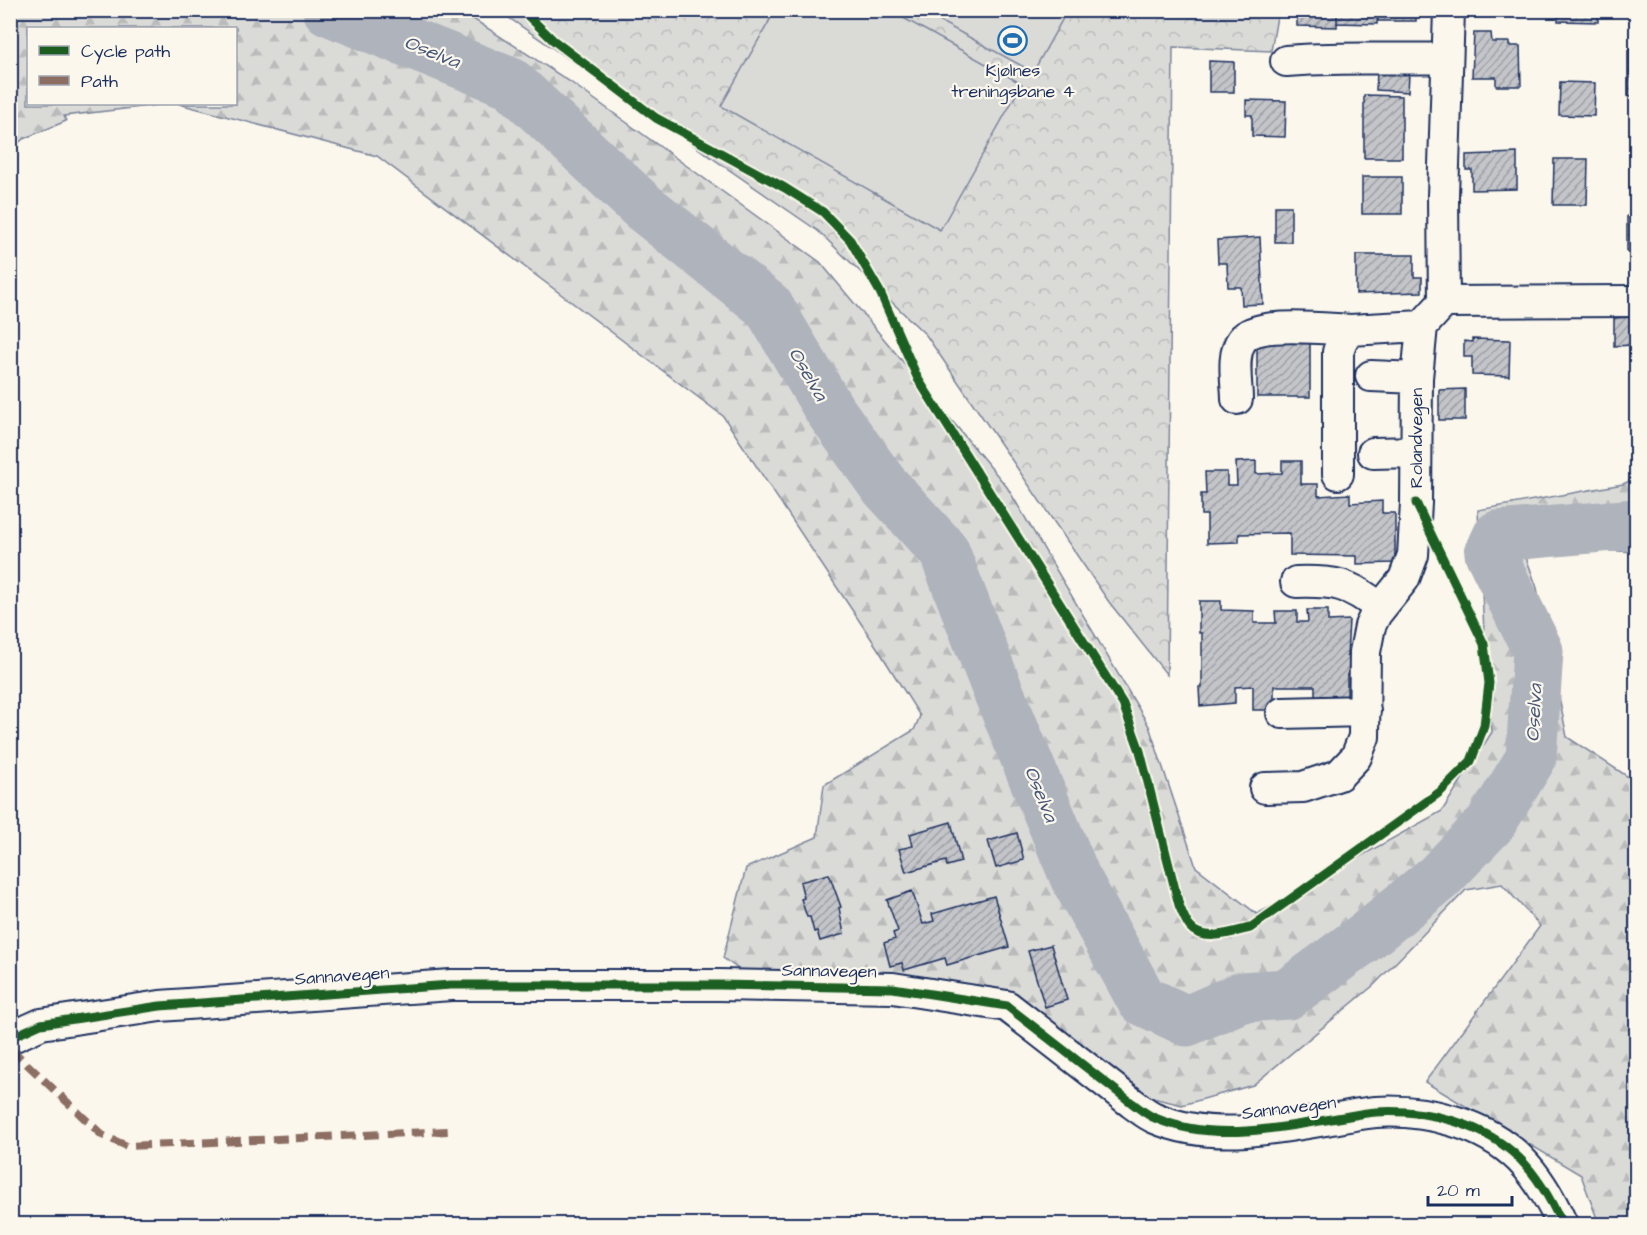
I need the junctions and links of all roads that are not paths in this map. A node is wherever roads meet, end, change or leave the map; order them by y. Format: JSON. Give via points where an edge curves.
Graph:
{"nodes":[{"id":1,"x":1449,"y":10,"type":"edge"},
{"id":2,"x":1446,"y":58,"type":"junction"},
{"id":3,"x":1286,"y":61,"type":"dead end"},
{"id":4,"x":1636,"y":301,"type":"edge"},
{"id":5,"x":1444,"y":302,"type":"junction"},
{"id":6,"x":1422,"y":326,"type":"junction"},
{"id":7,"x":1350,"y":330,"type":"junction"},
{"id":8,"x":1371,"y":376,"type":"dead end"},
{"id":9,"x":1417,"y":378,"type":"junction"},
{"id":10,"x":1237,"y":399,"type":"dead end"},
{"id":11,"x":1416,"y":452,"type":"junction"},
{"id":12,"x":1373,"y":453,"type":"dead end"},
{"id":13,"x":1338,"y":474,"type":"dead end"},
{"id":14,"x":1296,"y":582,"type":"dead end"},
{"id":15,"x":1380,"y":608,"type":"junction"},
{"id":16,"x":1365,"y":711,"type":"junction"},
{"id":17,"x":1282,"y":713,"type":"dead end"},
{"id":18,"x":1265,"y":788,"type":"dead end"},
{"id":19,"x":10,"y":1038,"type":"edge"},
{"id":20,"x":1562,"y":1224,"type":"edge"}],
"edges":[{"from":1,"to":2,"type":"street"},
{"from":2,"to":3,"type":"street","via":[[1328,57]]},
{"from":2,"to":5,"type":"street"},
{"from":4,"to":5,"type":"street"},
{"from":5,"to":6,"type":"street"},
{"from":6,"to":7,"type":"street"},
{"from":6,"to":9,"type":"street","name":"Rolandvegen"},
{"from":7,"to":10,"type":"street","via":[[1269,328],[1249,333],[1241,341],[1236,357]]},
{"from":7,"to":13,"type":"street","via":[[1338,352]]},
{"from":8,"to":9,"type":"street"},
{"from":9,"to":11,"type":"street","name":"Rolandvegen"},
{"from":11,"to":12,"type":"street"},
{"from":11,"to":15,"type":"street","name":"Rolandvegen","via":[[1413,555],[1404,579]]},
{"from":14,"to":15,"type":"street","via":[[1345,585]]},
{"from":15,"to":16,"type":"street","name":"Rolandvegen","via":[[1370,626],[1365,652]]},
{"from":16,"to":17,"type":"street"},
{"from":16,"to":18,"type":"street","name":"Rolandvegen","via":[[1364,737],[1356,757],[1339,775],[1303,787]]},
{"from":19,"to":20,"type":"street","name":"Sannavegen","via":[[41,1024],[160,1006],[451,986],[893,988],[1007,1006],[1132,1103],[1171,1124],[1224,1132],[1376,1112],[1416,1113],[1457,1122],[1500,1142],[1521,1160],[1551,1201]]}]}
